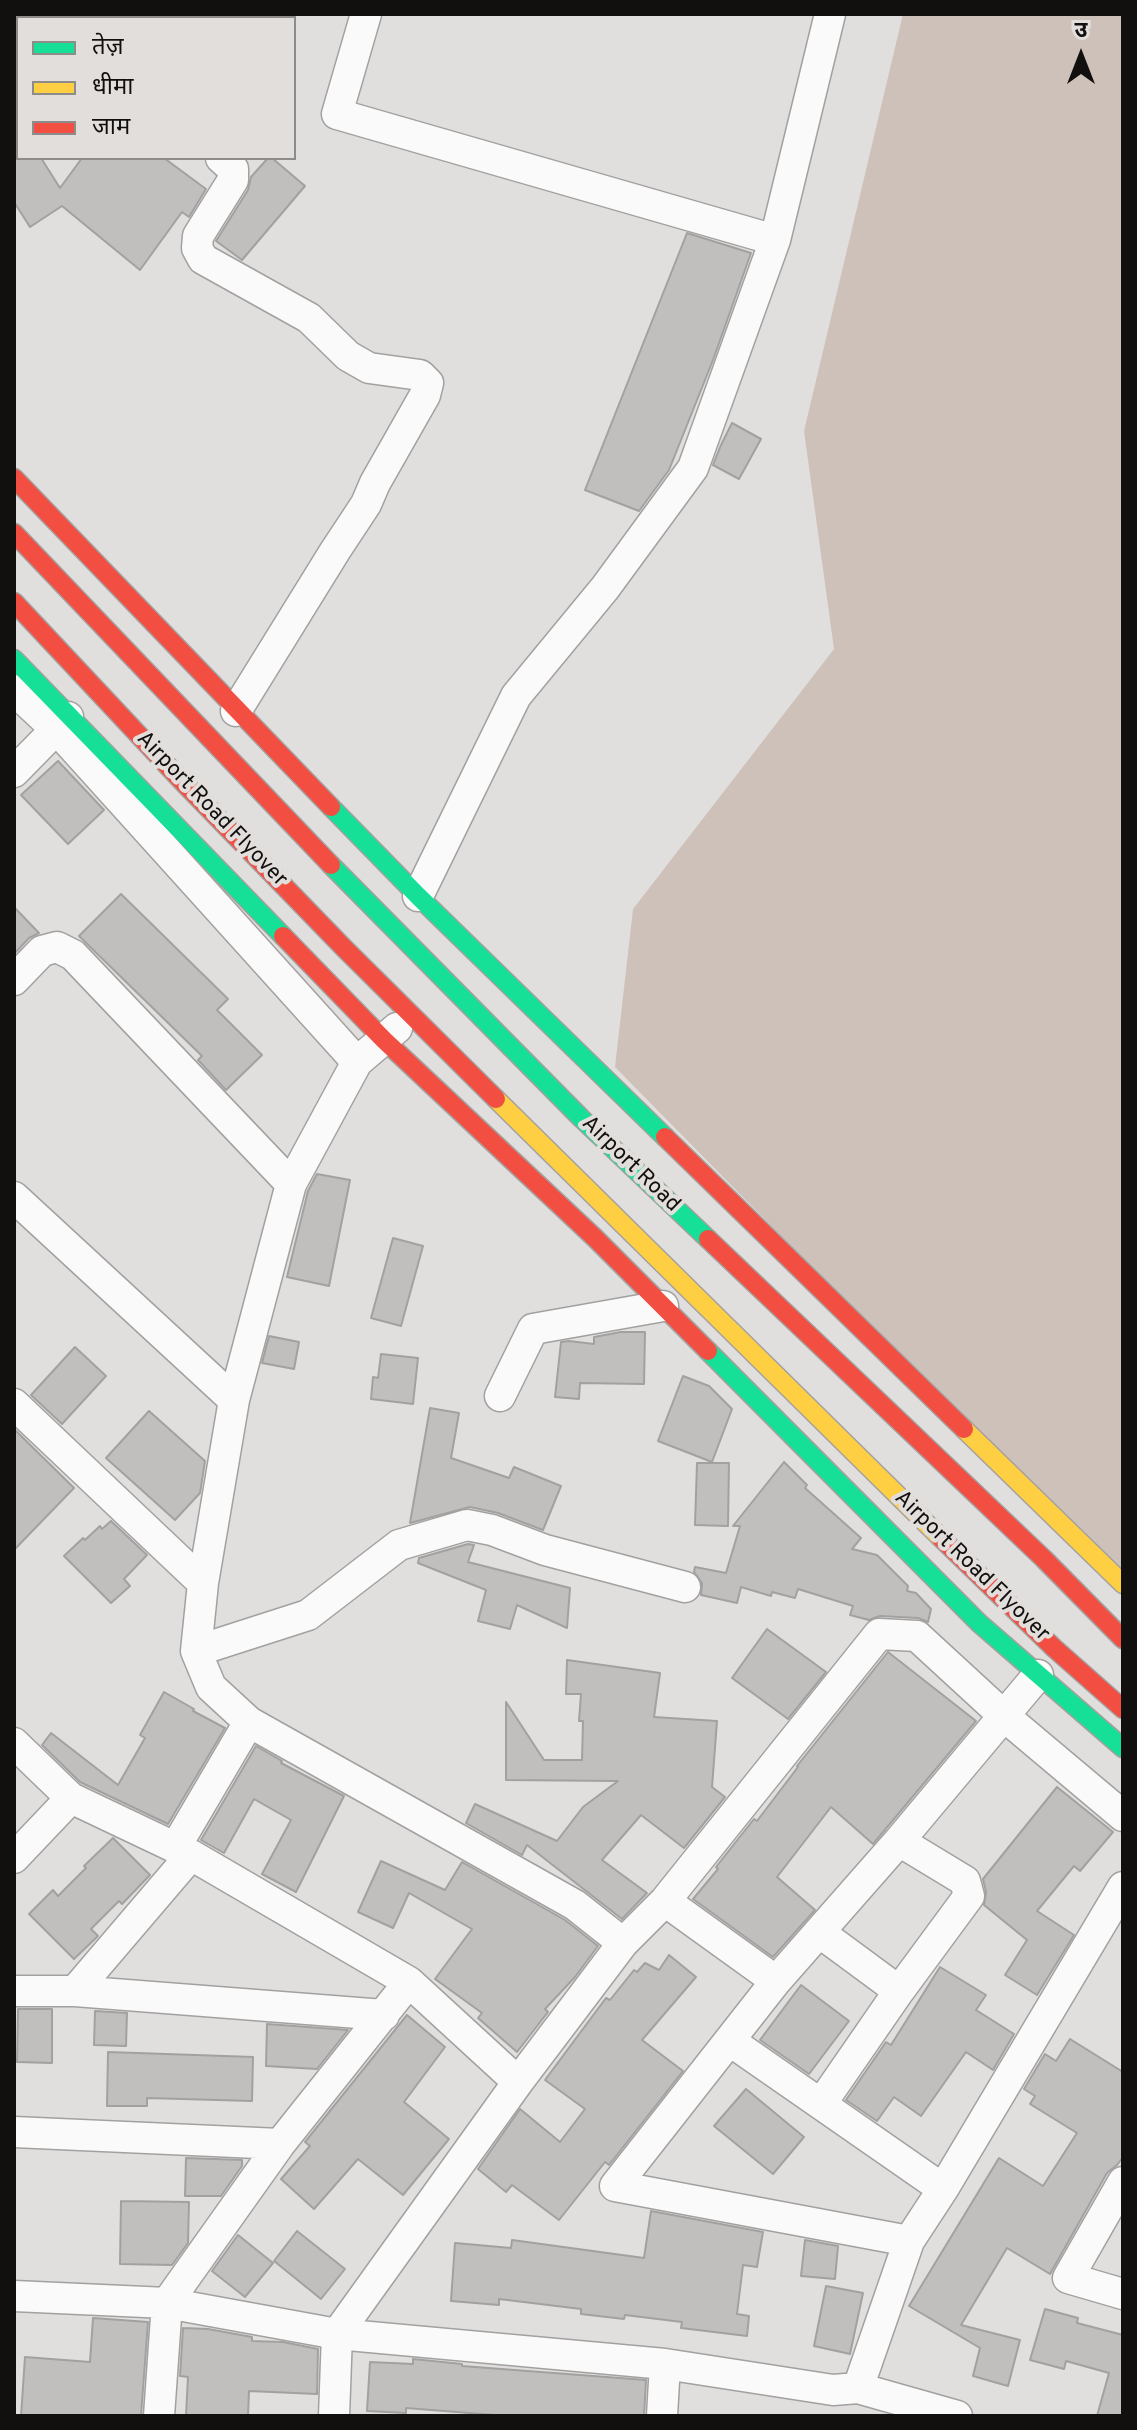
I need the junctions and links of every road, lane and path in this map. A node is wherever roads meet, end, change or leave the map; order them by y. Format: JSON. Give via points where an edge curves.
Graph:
{"nodes":[{"id":1,"x":366,"y":14,"type":"edge"},
{"id":2,"x":830,"y":14,"type":"edge"},
{"id":3,"x":223,"y":160,"type":"edge"},
{"id":4,"x":775,"y":240,"type":"junction"},
{"id":5,"x":14,"y":478,"type":"edge"},
{"id":6,"x":14,"y":533,"type":"edge"},
{"id":7,"x":14,"y":602,"type":"edge"},
{"id":8,"x":14,"y":659,"type":"edge"},
{"id":9,"x":166,"y":665,"type":"junction"},
{"id":10,"x":14,"y":690,"type":"edge"},
{"id":11,"x":236,"y":711,"type":"junction"},
{"id":12,"x":63,"y":723,"type":"junction"},
{"id":13,"x":14,"y":772,"type":"edge"},
{"id":14,"x":418,"y":896,"type":"junction"},
{"id":15,"x":14,"y":980,"type":"edge"},
{"id":16,"x":413,"y":1014,"type":"junction"},
{"id":17,"x":384,"y":1040,"type":"junction"},
{"id":18,"x":357,"y":1062,"type":"junction"},
{"id":19,"x":291,"y":1184,"type":"junction"},
{"id":20,"x":14,"y":1197,"type":"edge"},
{"id":21,"x":663,"y":1306,"type":"junction"},
{"id":22,"x":500,"y":1396,"type":"dead end"},
{"id":23,"x":234,"y":1400,"type":"junction"},
{"id":24,"x":14,"y":1404,"type":"edge"},
{"id":25,"x":822,"y":1422,"type":"junction"},
{"id":26,"x":800,"y":1444,"type":"junction"},
{"id":27,"x":203,"y":1583,"type":"junction"},
{"id":28,"x":1123,"y":1584,"type":"edge"},
{"id":29,"x":685,"y":1587,"type":"dead end"},
{"id":30,"x":1123,"y":1639,"type":"edge"},
{"id":31,"x":196,"y":1651,"type":"junction"},
{"id":32,"x":1038,"y":1675,"type":"junction"},
{"id":33,"x":1123,"y":1709,"type":"edge"},
{"id":34,"x":1004,"y":1716,"type":"junction"},
{"id":35,"x":249,"y":1722,"type":"junction"},
{"id":36,"x":14,"y":1743,"type":"edge"},
{"id":37,"x":1123,"y":1748,"type":"edge"},
{"id":38,"x":71,"y":1798,"type":"junction"},
{"id":39,"x":1123,"y":1816,"type":"edge"},
{"id":40,"x":899,"y":1841,"type":"junction"},
{"id":41,"x":183,"y":1851,"type":"junction"},
{"id":42,"x":14,"y":1858,"type":"edge"},
{"id":43,"x":1123,"y":1887,"type":"edge"},
{"id":44,"x":665,"y":1901,"type":"junction"},
{"id":45,"x":819,"y":1932,"type":"junction"},
{"id":46,"x":623,"y":1943,"type":"junction"},
{"id":47,"x":776,"y":1981,"type":"junction"},
{"id":48,"x":409,"y":1982,"type":"junction"},
{"id":49,"x":14,"y":1991,"type":"edge"},
{"id":50,"x":75,"y":1991,"type":"junction"},
{"id":51,"x":899,"y":1991,"type":"junction"},
{"id":52,"x":384,"y":2015,"type":"junction"},
{"id":53,"x":730,"y":2041,"type":"junction"},
{"id":54,"x":518,"y":2082,"type":"junction"},
{"id":55,"x":821,"y":2104,"type":"junction"},
{"id":56,"x":14,"y":2132,"type":"edge"},
{"id":57,"x":280,"y":2144,"type":"junction"},
{"id":58,"x":1123,"y":2182,"type":"edge"},
{"id":59,"x":943,"y":2189,"type":"junction"},
{"id":60,"x":909,"y":2241,"type":"junction"},
{"id":61,"x":1123,"y":2294,"type":"edge"},
{"id":62,"x":14,"y":2296,"type":"edge"},
{"id":63,"x":167,"y":2303,"type":"junction"},
{"id":64,"x":337,"y":2334,"type":"junction"},
{"id":65,"x":665,"y":2364,"type":"junction"},
{"id":66,"x":840,"y":2398,"type":"edge"},
{"id":67,"x":159,"y":2416,"type":"edge"},
{"id":68,"x":334,"y":2416,"type":"edge"},
{"id":69,"x":662,"y":2416,"type":"edge"},
{"id":70,"x":957,"y":2416,"type":"edge"}],
"edges":[{"from":1,"to":4,"type":"street","via":[[337,114]]},
{"from":2,"to":4,"type":"street"},
{"from":3,"to":11,"type":"street","via":[[233,169],[233,180],[198,236],[203,259],[309,318],[348,356],[369,368],[420,375],[428,383],[366,504]]},
{"from":4,"to":14,"type":"street","via":[[693,468],[605,588],[516,696]]},
{"from":5,"to":9,"type":"street"},
{"from":6,"to":9,"type":"street","via":[[128,652]]},
{"from":7,"to":16,"type":"street","name":"Airport Road Flyover"},
{"from":8,"to":12,"type":"street"},
{"from":9,"to":11,"type":"street"},
{"from":9,"to":30,"type":"street","name":"Airport Road","via":[[356,891],[581,1118]]},
{"from":10,"to":12,"type":"street"},
{"from":11,"to":14,"type":"street"},
{"from":12,"to":13,"type":"street"},
{"from":12,"to":17,"type":"street"},
{"from":12,"to":18,"type":"street"},
{"from":14,"to":28,"type":"street"},
{"from":15,"to":19,"type":"street","via":[[42,951],[57,947],[73,955]]},
{"from":16,"to":17,"type":"street"},
{"from":16,"to":25,"type":"street","name":"Airport Road Flyover"},
{"from":17,"to":18,"type":"street"},
{"from":17,"to":21,"type":"street"},
{"from":18,"to":19,"type":"street"},
{"from":19,"to":23,"type":"street"},
{"from":20,"to":23,"type":"street"},
{"from":21,"to":22,"type":"street","via":[[533,1329]]},
{"from":21,"to":26,"type":"street"},
{"from":23,"to":27,"type":"street"},
{"from":24,"to":27,"type":"street"},
{"from":25,"to":26,"type":"street"},
{"from":25,"to":33,"type":"street","name":"Airport Road Flyover"},
{"from":26,"to":32,"type":"street"},
{"from":27,"to":31,"type":"street"},
{"from":29,"to":31,"type":"street","via":[[467,1525],[399,1545],[308,1615]]},
{"from":31,"to":35,"type":"street","via":[[211,1687]]},
{"from":32,"to":34,"type":"street"},
{"from":32,"to":37,"type":"street"},
{"from":34,"to":39,"type":"street"},
{"from":34,"to":40,"type":"street"},
{"from":34,"to":44,"type":"street","via":[[917,1636],[879,1634]]},
{"from":35,"to":41,"type":"street"},
{"from":35,"to":46,"type":"street","via":[[575,1905]]},
{"from":36,"to":38,"type":"street"},
{"from":38,"to":41,"type":"street"},
{"from":38,"to":42,"type":"street"},
{"from":40,"to":45,"type":"street"},
{"from":40,"to":51,"type":"street","via":[[965,1881],[969,1896]]},
{"from":41,"to":48,"type":"street"},
{"from":41,"to":50,"type":"street"},
{"from":43,"to":59,"type":"street"},
{"from":44,"to":46,"type":"street"},
{"from":44,"to":47,"type":"street"},
{"from":45,"to":47,"type":"street"},
{"from":45,"to":51,"type":"street"},
{"from":46,"to":54,"type":"street"},
{"from":47,"to":53,"type":"street"},
{"from":48,"to":52,"type":"street"},
{"from":48,"to":54,"type":"street"},
{"from":49,"to":50,"type":"street"},
{"from":50,"to":52,"type":"street"},
{"from":51,"to":55,"type":"street"},
{"from":52,"to":57,"type":"street"},
{"from":53,"to":55,"type":"street"},
{"from":53,"to":60,"type":"street","via":[[615,2186]]},
{"from":54,"to":64,"type":"street"},
{"from":55,"to":59,"type":"street"},
{"from":56,"to":57,"type":"street"},
{"from":57,"to":63,"type":"street"},
{"from":58,"to":61,"type":"street","via":[[1068,2278]]},
{"from":59,"to":60,"type":"street"},
{"from":60,"to":66,"type":"street"},
{"from":62,"to":63,"type":"street"},
{"from":63,"to":64,"type":"street"},
{"from":63,"to":67,"type":"street"},
{"from":64,"to":65,"type":"street"},
{"from":64,"to":68,"type":"street"},
{"from":65,"to":66,"type":"street"},
{"from":65,"to":69,"type":"street"},
{"from":66,"to":70,"type":"street"}]}
